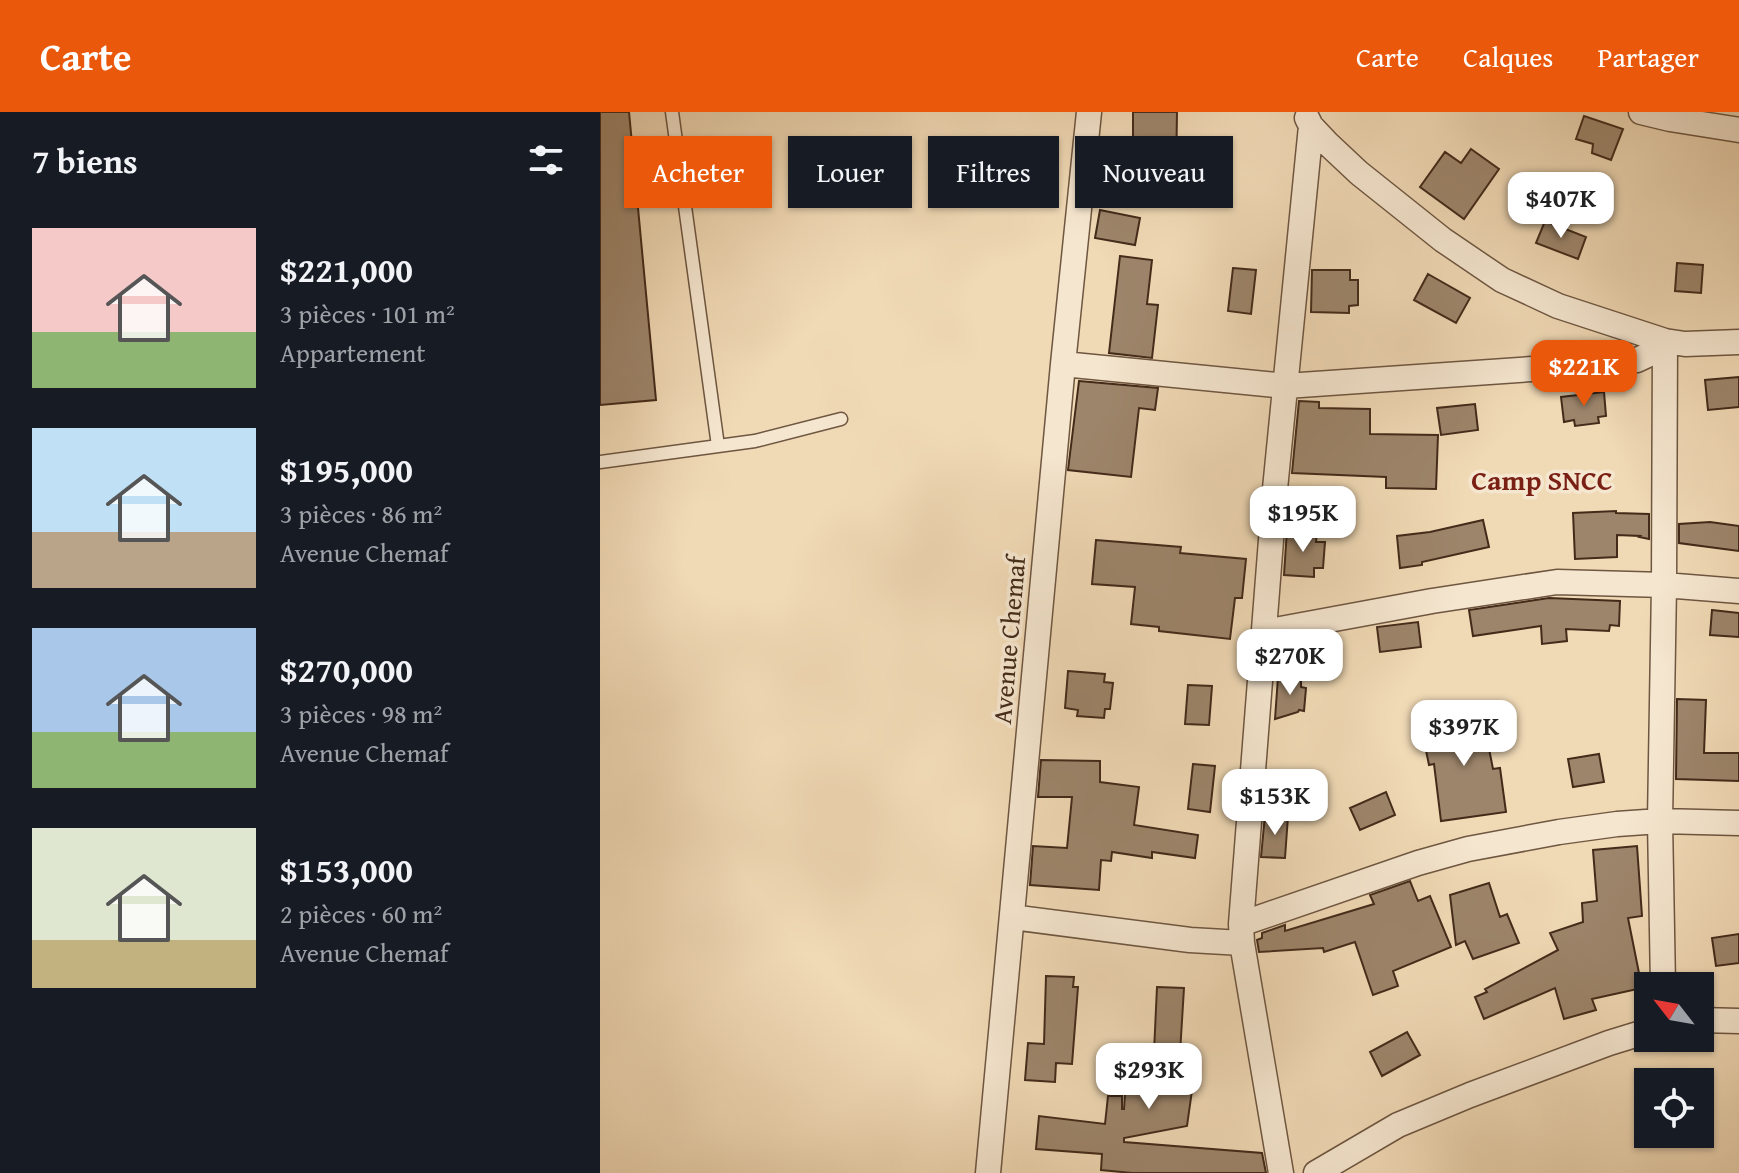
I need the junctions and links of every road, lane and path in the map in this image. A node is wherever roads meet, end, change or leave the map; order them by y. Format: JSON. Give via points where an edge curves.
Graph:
{"nodes":[{"id":1,"x":672,"y":112,"type":"edge"},
{"id":2,"x":1089,"y":112,"type":"edge"},
{"id":3,"x":1641,"y":112,"type":"edge"},
{"id":4,"x":1308,"y":119,"type":"edge"},
{"id":5,"x":1739,"y":130,"type":"edge"},
{"id":6,"x":1665,"y":341,"type":"junction"},
{"id":7,"x":1739,"y":342,"type":"edge"},
{"id":8,"x":1063,"y":364,"type":"junction"},
{"id":9,"x":1286,"y":386,"type":"junction"},
{"id":10,"x":841,"y":419,"type":"dead end"},
{"id":11,"x":718,"y":446,"type":"junction"},
{"id":12,"x":600,"y":462,"type":"edge"},
{"id":13,"x":1664,"y":585,"type":"junction"},
{"id":14,"x":1739,"y":591,"type":"edge"},
{"id":15,"x":1264,"y":632,"type":"junction"},
{"id":16,"x":1660,"y":821,"type":"junction"},
{"id":17,"x":1739,"y":823,"type":"edge"},
{"id":18,"x":1012,"y":917,"type":"junction"},
{"id":19,"x":1241,"y":933,"type":"junction"},
{"id":20,"x":1663,"y":972,"type":"edge"},
{"id":21,"x":1714,"y":1020,"type":"edge"},
{"id":22,"x":1739,"y":1021,"type":"edge"},
{"id":23,"x":1634,"y":1035,"type":"edge"},
{"id":24,"x":988,"y":1173,"type":"edge"},
{"id":25,"x":1281,"y":1173,"type":"edge"},
{"id":26,"x":1316,"y":1173,"type":"edge"}],
"edges":[{"from":1,"to":11,"type":"lane"},
{"from":2,"to":8,"type":"street","name":"Avenue Chemaf"},
{"from":3,"to":5,"type":"street"},
{"from":4,"to":6,"type":"street","via":[[1359,173],[1502,280],[1558,306]]},
{"from":4,"to":9,"type":"street"},
{"from":6,"to":7,"type":"street"},
{"from":6,"to":9,"type":"street","via":[[1637,360]]},
{"from":6,"to":13,"type":"street"},
{"from":8,"to":9,"type":"street"},
{"from":8,"to":18,"type":"street","name":"Avenue Chemaf"},
{"from":9,"to":15,"type":"street"},
{"from":10,"to":11,"type":"lane"},
{"from":11,"to":12,"type":"lane"},
{"from":13,"to":14,"type":"street"},
{"from":13,"to":15,"type":"street","via":[[1557,582]]},
{"from":13,"to":16,"type":"street"},
{"from":15,"to":19,"type":"street"},
{"from":16,"to":17,"type":"street"},
{"from":16,"to":19,"type":"street","via":[[1468,849],[1418,863]]},
{"from":16,"to":20,"type":"street"},
{"from":18,"to":19,"type":"street","via":[[1190,940]]},
{"from":18,"to":24,"type":"street","name":"Avenue Chemaf"},
{"from":19,"to":25,"type":"street"},
{"from":21,"to":22,"type":"street"},
{"from":23,"to":26,"type":"street","via":[[1398,1125]]}]}
